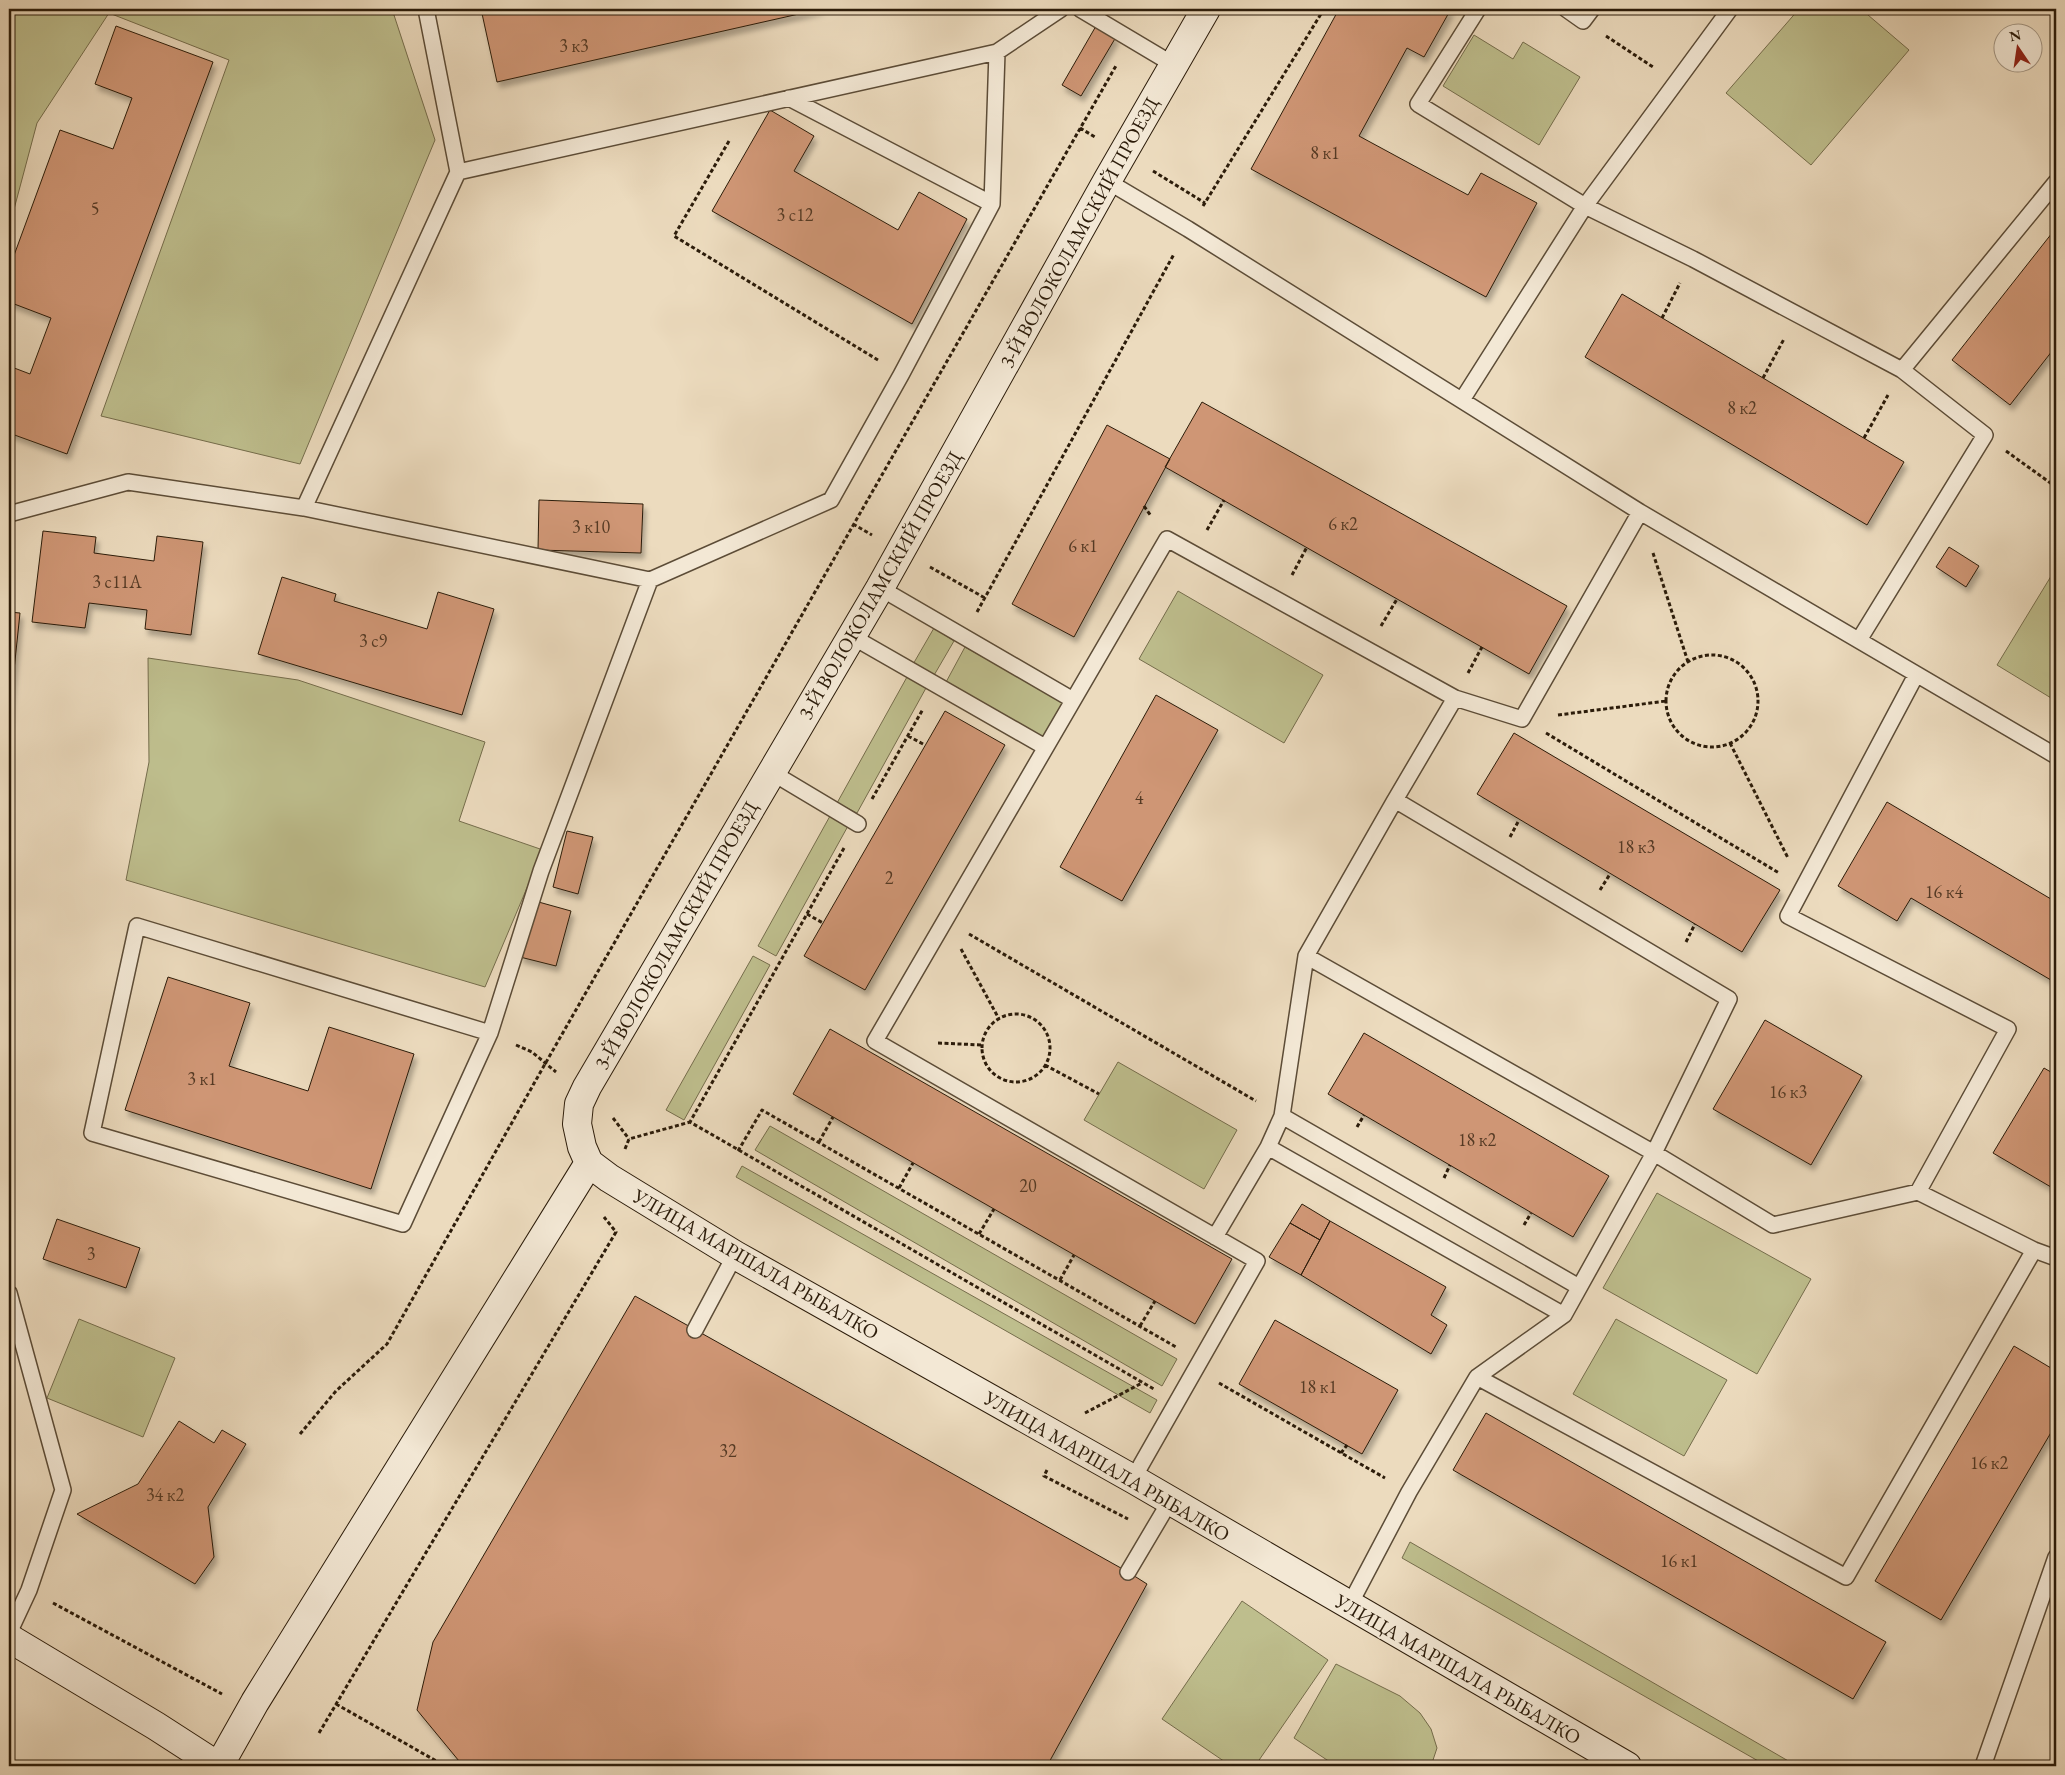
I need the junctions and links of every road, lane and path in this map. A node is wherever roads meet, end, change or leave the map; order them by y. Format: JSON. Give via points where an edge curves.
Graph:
{"nodes":[{"id":1,"x":426,"y":9,"type":"edge"},
{"id":2,"x":1061,"y":9,"type":"edge"},
{"id":3,"x":1080,"y":9,"type":"edge"},
{"id":4,"x":1206,"y":9,"type":"edge"},
{"id":5,"x":1324,"y":9,"type":"edge"},
{"id":6,"x":1478,"y":9,"type":"edge"},
{"id":7,"x":1566,"y":9,"type":"edge"},
{"id":8,"x":1730,"y":9,"type":"edge"},
{"id":9,"x":1587,"y":15,"type":"edge"},
{"id":10,"x":1131,"y":39,"type":"junction"},
{"id":11,"x":997,"y":52,"type":"junction"},
{"id":12,"x":1174,"y":65,"type":"junction"},
{"id":13,"x":1675,"y":82,"type":"junction"},
{"id":14,"x":789,"y":98,"type":"junction"},
{"id":15,"x":748,"y":108,"type":"junction"},
{"id":16,"x":1150,"y":169,"type":"dead end"},
{"id":17,"x":458,"y":172,"type":"junction"},
{"id":18,"x":1107,"y":181,"type":"junction"},
{"id":19,"x":2056,"y":182,"type":"edge"},
{"id":20,"x":1205,"y":203,"type":"junction"},
{"id":21,"x":992,"y":204,"type":"junction"},
{"id":22,"x":1585,"y":206,"type":"junction"},
{"id":23,"x":1188,"y":229,"type":"junction"},
{"id":24,"x":1693,"y":259,"type":"junction"},
{"id":25,"x":1797,"y":314,"type":"junction"},
{"id":26,"x":1662,"y":318,"type":"dead end"},
{"id":27,"x":1902,"y":370,"type":"junction"},
{"id":28,"x":901,"y":375,"type":"junction"},
{"id":29,"x":1763,"y":378,"type":"dead end"},
{"id":30,"x":1462,"y":400,"type":"junction"},
{"id":31,"x":1985,"y":436,"type":"junction"},
{"id":32,"x":1864,"y":438,"type":"dead end"},
{"id":33,"x":2056,"y":487,"type":"edge"},
{"id":34,"x":1224,"y":500,"type":"dead end"},
{"id":35,"x":304,"y":508,"type":"junction"},
{"id":36,"x":1640,"y":512,"type":"junction"},
{"id":37,"x":9,"y":514,"type":"edge"},
{"id":38,"x":853,"y":524,"type":"junction"},
{"id":39,"x":875,"y":536,"type":"dead end"},
{"id":40,"x":1194,"y":554,"type":"junction"},
{"id":41,"x":927,"y":565,"type":"dead end"},
{"id":42,"x":650,"y":580,"type":"junction"},
{"id":43,"x":880,"y":588,"type":"junction"},
{"id":44,"x":985,"y":598,"type":"junction"},
{"id":45,"x":851,"y":636,"type":"junction"},
{"id":46,"x":964,"y":637,"type":"junction"},
{"id":47,"x":1859,"y":640,"type":"junction"},
{"id":48,"x":1688,"y":662,"type":"junction"},
{"id":49,"x":1916,"y":675,"type":"junction"},
{"id":50,"x":936,"y":686,"type":"junction"},
{"id":51,"x":1454,"y":698,"type":"junction"},
{"id":52,"x":1073,"y":700,"type":"junction"},
{"id":53,"x":1666,"y":701,"type":"junction"},
{"id":54,"x":1522,"y":719,"type":"junction"},
{"id":55,"x":908,"y":736,"type":"junction"},
{"id":56,"x":1730,"y":743,"type":"junction"},
{"id":57,"x":925,"y":745,"type":"dead end"},
{"id":58,"x":1044,"y":748,"type":"junction"},
{"id":59,"x":2056,"y":756,"type":"edge"},
{"id":60,"x":771,"y":772,"type":"junction"},
{"id":61,"x":1395,"y":800,"type":"junction"},
{"id":62,"x":858,"y":824,"type":"junction"},
{"id":63,"x":1803,"y":888,"type":"junction"},
{"id":64,"x":808,"y":914,"type":"junction"},
{"id":65,"x":945,"y":920,"type":"junction"},
{"id":66,"x":823,"y":923,"type":"dead end"},
{"id":67,"x":1306,"y":956,"type":"junction"},
{"id":68,"x":999,"y":1019,"type":"junction"},
{"id":69,"x":490,"y":1033,"type":"junction"},
{"id":70,"x":544,"y":1064,"type":"junction"},
{"id":71,"x":1045,"y":1065,"type":"junction"},
{"id":72,"x":1099,"y":1094,"type":"dead end"},
{"id":73,"x":612,"y":1116,"type":"dead end"},
{"id":74,"x":1282,"y":1116,"type":"junction"},
{"id":75,"x":833,"y":1117,"type":"dead end"},
{"id":76,"x":690,"y":1122,"type":"junction"},
{"id":77,"x":629,"y":1139,"type":"junction"},
{"id":78,"x":818,"y":1142,"type":"junction"},
{"id":79,"x":1268,"y":1147,"type":"junction"},
{"id":80,"x":738,"y":1151,"type":"junction"},
{"id":81,"x":1654,"y":1153,"type":"junction"},
{"id":82,"x":622,"y":1154,"type":"dead end"},
{"id":83,"x":589,"y":1163,"type":"junction"},
{"id":84,"x":913,"y":1163,"type":"dead end"},
{"id":85,"x":899,"y":1188,"type":"junction"},
{"id":86,"x":1918,"y":1192,"type":"junction"},
{"id":87,"x":994,"y":1209,"type":"dead end"},
{"id":88,"x":616,"y":1232,"type":"dead end"},
{"id":89,"x":979,"y":1234,"type":"junction"},
{"id":90,"x":1215,"y":1238,"type":"junction"},
{"id":91,"x":2034,"y":1250,"type":"junction"},
{"id":92,"x":735,"y":1255,"type":"junction"},
{"id":93,"x":1074,"y":1255,"type":"dead end"},
{"id":94,"x":2056,"y":1258,"type":"edge"},
{"id":95,"x":1060,"y":1280,"type":"junction"},
{"id":96,"x":1579,"y":1287,"type":"junction"},
{"id":97,"x":9,"y":1293,"type":"edge"},
{"id":98,"x":1154,"y":1301,"type":"dead end"},
{"id":99,"x":1564,"y":1315,"type":"junction"},
{"id":100,"x":1140,"y":1326,"type":"junction"},
{"id":101,"x":695,"y":1330,"type":"dead end"},
{"id":102,"x":1197,"y":1365,"type":"junction"},
{"id":103,"x":1477,"y":1377,"type":"junction"},
{"id":104,"x":1142,"y":1383,"type":"junction"},
{"id":105,"x":1176,"y":1402,"type":"junction"},
{"id":106,"x":1084,"y":1414,"type":"dead end"},
{"id":107,"x":300,"y":1434,"type":"dead end"},
{"id":108,"x":1347,"y":1446,"type":"dead end"},
{"id":109,"x":1341,"y":1453,"type":"junction"},
{"id":110,"x":1050,"y":1463,"type":"dead end"},
{"id":111,"x":1133,"y":1479,"type":"junction"},
{"id":112,"x":1409,"y":1492,"type":"junction"},
{"id":113,"x":1170,"y":1502,"type":"junction"},
{"id":114,"x":1152,"y":1531,"type":"junction"},
{"id":115,"x":2056,"y":1557,"type":"edge"},
{"id":116,"x":1128,"y":1572,"type":"dead end"},
{"id":117,"x":29,"y":1590,"type":"junction"},
{"id":118,"x":1349,"y":1606,"type":"junction"},
{"id":119,"x":9,"y":1633,"type":"edge"},
{"id":120,"x":9,"y":1638,"type":"edge"},
{"id":121,"x":223,"y":1695,"type":"dead end"},
{"id":122,"x":336,"y":1704,"type":"junction"},
{"id":123,"x":319,"y":1734,"type":"dead end"},
{"id":124,"x":218,"y":1766,"type":"edge"},
{"id":125,"x":445,"y":1766,"type":"edge"},
{"id":126,"x":1626,"y":1766,"type":"edge"},
{"id":127,"x":1983,"y":1766,"type":"edge"}],
"edges":[{"from":1,"to":17,"type":"lane"},
{"from":2,"to":11,"type":"lane"},
{"from":3,"to":10,"type":"lane"},
{"from":4,"to":12,"type":"street","name":"3-Й ВОЛОКОЛАМСКИЙ ПРОЕЗД"},
{"from":5,"to":20,"type":"path"},
{"from":6,"to":22,"type":"lane","via":[[1418,104]]},
{"from":7,"to":9,"type":"lane"},
{"from":8,"to":13,"type":"lane"},
{"from":9,"to":13,"type":"path"},
{"from":10,"to":12,"type":"lane"},
{"from":10,"to":38,"type":"path"},
{"from":11,"to":14,"type":"lane"},
{"from":11,"to":21,"type":"lane"},
{"from":12,"to":18,"type":"street","name":"3-Й ВОЛОКОЛАМСКИЙ ПРОЕЗД"},
{"from":13,"to":22,"type":"lane"},
{"from":14,"to":15,"type":"lane"},
{"from":14,"to":21,"type":"lane"},
{"from":15,"to":17,"type":"lane"},
{"from":15,"to":28,"type":"path","via":[[674,236]]},
{"from":16,"to":20,"type":"path"},
{"from":17,"to":35,"type":"lane"},
{"from":18,"to":23,"type":"lane"},
{"from":18,"to":43,"type":"street","name":"3-Й ВОЛОКОЛАМСКИЙ ПРОЕЗД"},
{"from":19,"to":27,"type":"lane"},
{"from":20,"to":23,"type":"path"},
{"from":21,"to":28,"type":"lane"},
{"from":22,"to":24,"type":"lane"},
{"from":22,"to":30,"type":"lane"},
{"from":23,"to":30,"type":"lane"},
{"from":23,"to":44,"type":"path"},
{"from":24,"to":25,"type":"lane"},
{"from":24,"to":26,"type":"path"},
{"from":25,"to":27,"type":"lane"},
{"from":25,"to":29,"type":"path"},
{"from":27,"to":31,"type":"lane"},
{"from":27,"to":32,"type":"path"},
{"from":28,"to":42,"type":"lane","via":[[831,500]]},
{"from":30,"to":36,"type":"lane"},
{"from":31,"to":33,"type":"path"},
{"from":31,"to":47,"type":"lane"},
{"from":34,"to":40,"type":"path"},
{"from":35,"to":37,"type":"lane","via":[[128,482]]},
{"from":35,"to":42,"type":"lane"},
{"from":36,"to":47,"type":"lane"},
{"from":36,"to":48,"type":"path"},
{"from":36,"to":54,"type":"lane"},
{"from":38,"to":39,"type":"path"},
{"from":38,"to":70,"type":"path"},
{"from":40,"to":51,"type":"lane"},
{"from":40,"to":52,"type":"lane","via":[[1168,539]]},
{"from":41,"to":44,"type":"path"},
{"from":42,"to":69,"type":"lane","via":[[541,871]]},
{"from":43,"to":45,"type":"street","name":"3-Й ВОЛОКОЛАМСКИЙ ПРОЕЗД"},
{"from":43,"to":46,"type":"lane"},
{"from":44,"to":46,"type":"path"},
{"from":45,"to":50,"type":"lane"},
{"from":45,"to":60,"type":"street","name":"3-Й ВОЛОКОЛАМСКИЙ ПРОЕЗД"},
{"from":46,"to":52,"type":"lane"},
{"from":47,"to":49,"type":"lane"},
{"from":48,"to":53,"type":"path","via":[[1676,673]]},
{"from":48,"to":56,"type":"path","via":[[1702,656],[1732,659],[1754,681],[1758,695],[1752,724],[1743,736]]},
{"from":49,"to":59,"type":"lane"},
{"from":49,"to":63,"type":"lane"},
{"from":50,"to":55,"type":"path"},
{"from":50,"to":58,"type":"lane"},
{"from":51,"to":54,"type":"lane"},
{"from":51,"to":61,"type":"lane"},
{"from":52,"to":58,"type":"lane"},
{"from":53,"to":54,"type":"path"},
{"from":53,"to":56,"type":"path","via":[[1676,729],[1687,739],[1701,746]]},
{"from":54,"to":63,"type":"path"},
{"from":55,"to":57,"type":"path"},
{"from":55,"to":62,"type":"path"},
{"from":56,"to":63,"type":"path"},
{"from":58,"to":65,"type":"lane"},
{"from":60,"to":62,"type":"lane"},
{"from":60,"to":83,"type":"street","name":"3-Й ВОЛОКОЛАМСКИЙ ПРОЕЗД","via":[[579,1104],[577,1124]]},
{"from":61,"to":67,"type":"lane"},
{"from":61,"to":81,"type":"lane","via":[[1729,999]]},
{"from":62,"to":64,"type":"path"},
{"from":63,"to":86,"type":"lane","via":[[1788,916],[2008,1029]]},
{"from":64,"to":66,"type":"path"},
{"from":64,"to":76,"type":"path"},
{"from":65,"to":68,"type":"path"},
{"from":65,"to":74,"type":"path"},
{"from":65,"to":90,"type":"lane","via":[[875,1041]]},
{"from":67,"to":74,"type":"lane"},
{"from":67,"to":81,"type":"lane"},
{"from":68,"to":71,"type":"path","via":[[1009,1014],[1020,1014],[1040,1023],[1050,1043]]},
{"from":68,"to":71,"type":"path","via":[[985,1034],[982,1045],[983,1057],[996,1075],[1017,1082],[1038,1074]]},
{"from":69,"to":69,"type":"lane","via":[[403,1224],[92,1133],[137,926]]},
{"from":69,"to":70,"type":"path","via":[[532,1052]]},
{"from":70,"to":107,"type":"path","via":[[387,1344],[336,1391]]},
{"from":71,"to":72,"type":"path"},
{"from":73,"to":77,"type":"path"},
{"from":74,"to":79,"type":"lane"},
{"from":74,"to":96,"type":"lane"},
{"from":75,"to":78,"type":"path"},
{"from":76,"to":77,"type":"path"},
{"from":76,"to":80,"type":"path"},
{"from":77,"to":82,"type":"path"},
{"from":78,"to":80,"type":"path","via":[[762,1110]]},
{"from":78,"to":85,"type":"path"},
{"from":79,"to":90,"type":"lane"},
{"from":79,"to":99,"type":"lane"},
{"from":80,"to":104,"type":"path"},
{"from":81,"to":86,"type":"lane","via":[[1774,1225]]},
{"from":81,"to":96,"type":"lane"},
{"from":83,"to":92,"type":"street","name":"УЛИЦА МАРШАЛА РЫБАЛКО"},
{"from":83,"to":124,"type":"street","via":[[254,1702]]},
{"from":84,"to":85,"type":"path"},
{"from":85,"to":89,"type":"path"},
{"from":86,"to":91,"type":"lane"},
{"from":87,"to":89,"type":"path"},
{"from":88,"to":122,"type":"path"},
{"from":89,"to":95,"type":"path"},
{"from":90,"to":102,"type":"lane","via":[[1257,1261]]},
{"from":91,"to":94,"type":"lane"},
{"from":91,"to":103,"type":"lane","via":[[1846,1577]]},
{"from":92,"to":101,"type":"lane"},
{"from":92,"to":111,"type":"street","name":"УЛИЦА МАРШАЛА РЫБАЛКО"},
{"from":93,"to":95,"type":"path"},
{"from":95,"to":100,"type":"path"},
{"from":96,"to":99,"type":"lane"},
{"from":97,"to":117,"type":"lane","via":[[63,1490]]},
{"from":98,"to":100,"type":"path"},
{"from":99,"to":103,"type":"lane"},
{"from":100,"to":102,"type":"path"},
{"from":102,"to":105,"type":"lane"},
{"from":102,"to":109,"type":"path"},
{"from":103,"to":112,"type":"lane"},
{"from":104,"to":105,"type":"path"},
{"from":104,"to":106,"type":"path"},
{"from":105,"to":111,"type":"lane"},
{"from":108,"to":109,"type":"path"},
{"from":109,"to":112,"type":"path"},
{"from":110,"to":114,"type":"path","via":[[1044,1476]]},
{"from":111,"to":113,"type":"street","name":"УЛИЦА МАРШАЛА РЫБАЛКО"},
{"from":112,"to":118,"type":"lane"},
{"from":113,"to":114,"type":"lane"},
{"from":113,"to":118,"type":"street","name":"УЛИЦА МАРШАЛА РЫБАЛКО"},
{"from":114,"to":116,"type":"lane"},
{"from":115,"to":127,"type":"lane"},
{"from":117,"to":119,"type":"lane"},
{"from":117,"to":121,"type":"path"},
{"from":118,"to":126,"type":"street","name":"УЛИЦА МАРШАЛА РЫБАЛКО"},
{"from":120,"to":124,"type":"street"},
{"from":122,"to":123,"type":"path"},
{"from":122,"to":125,"type":"path"}]}
